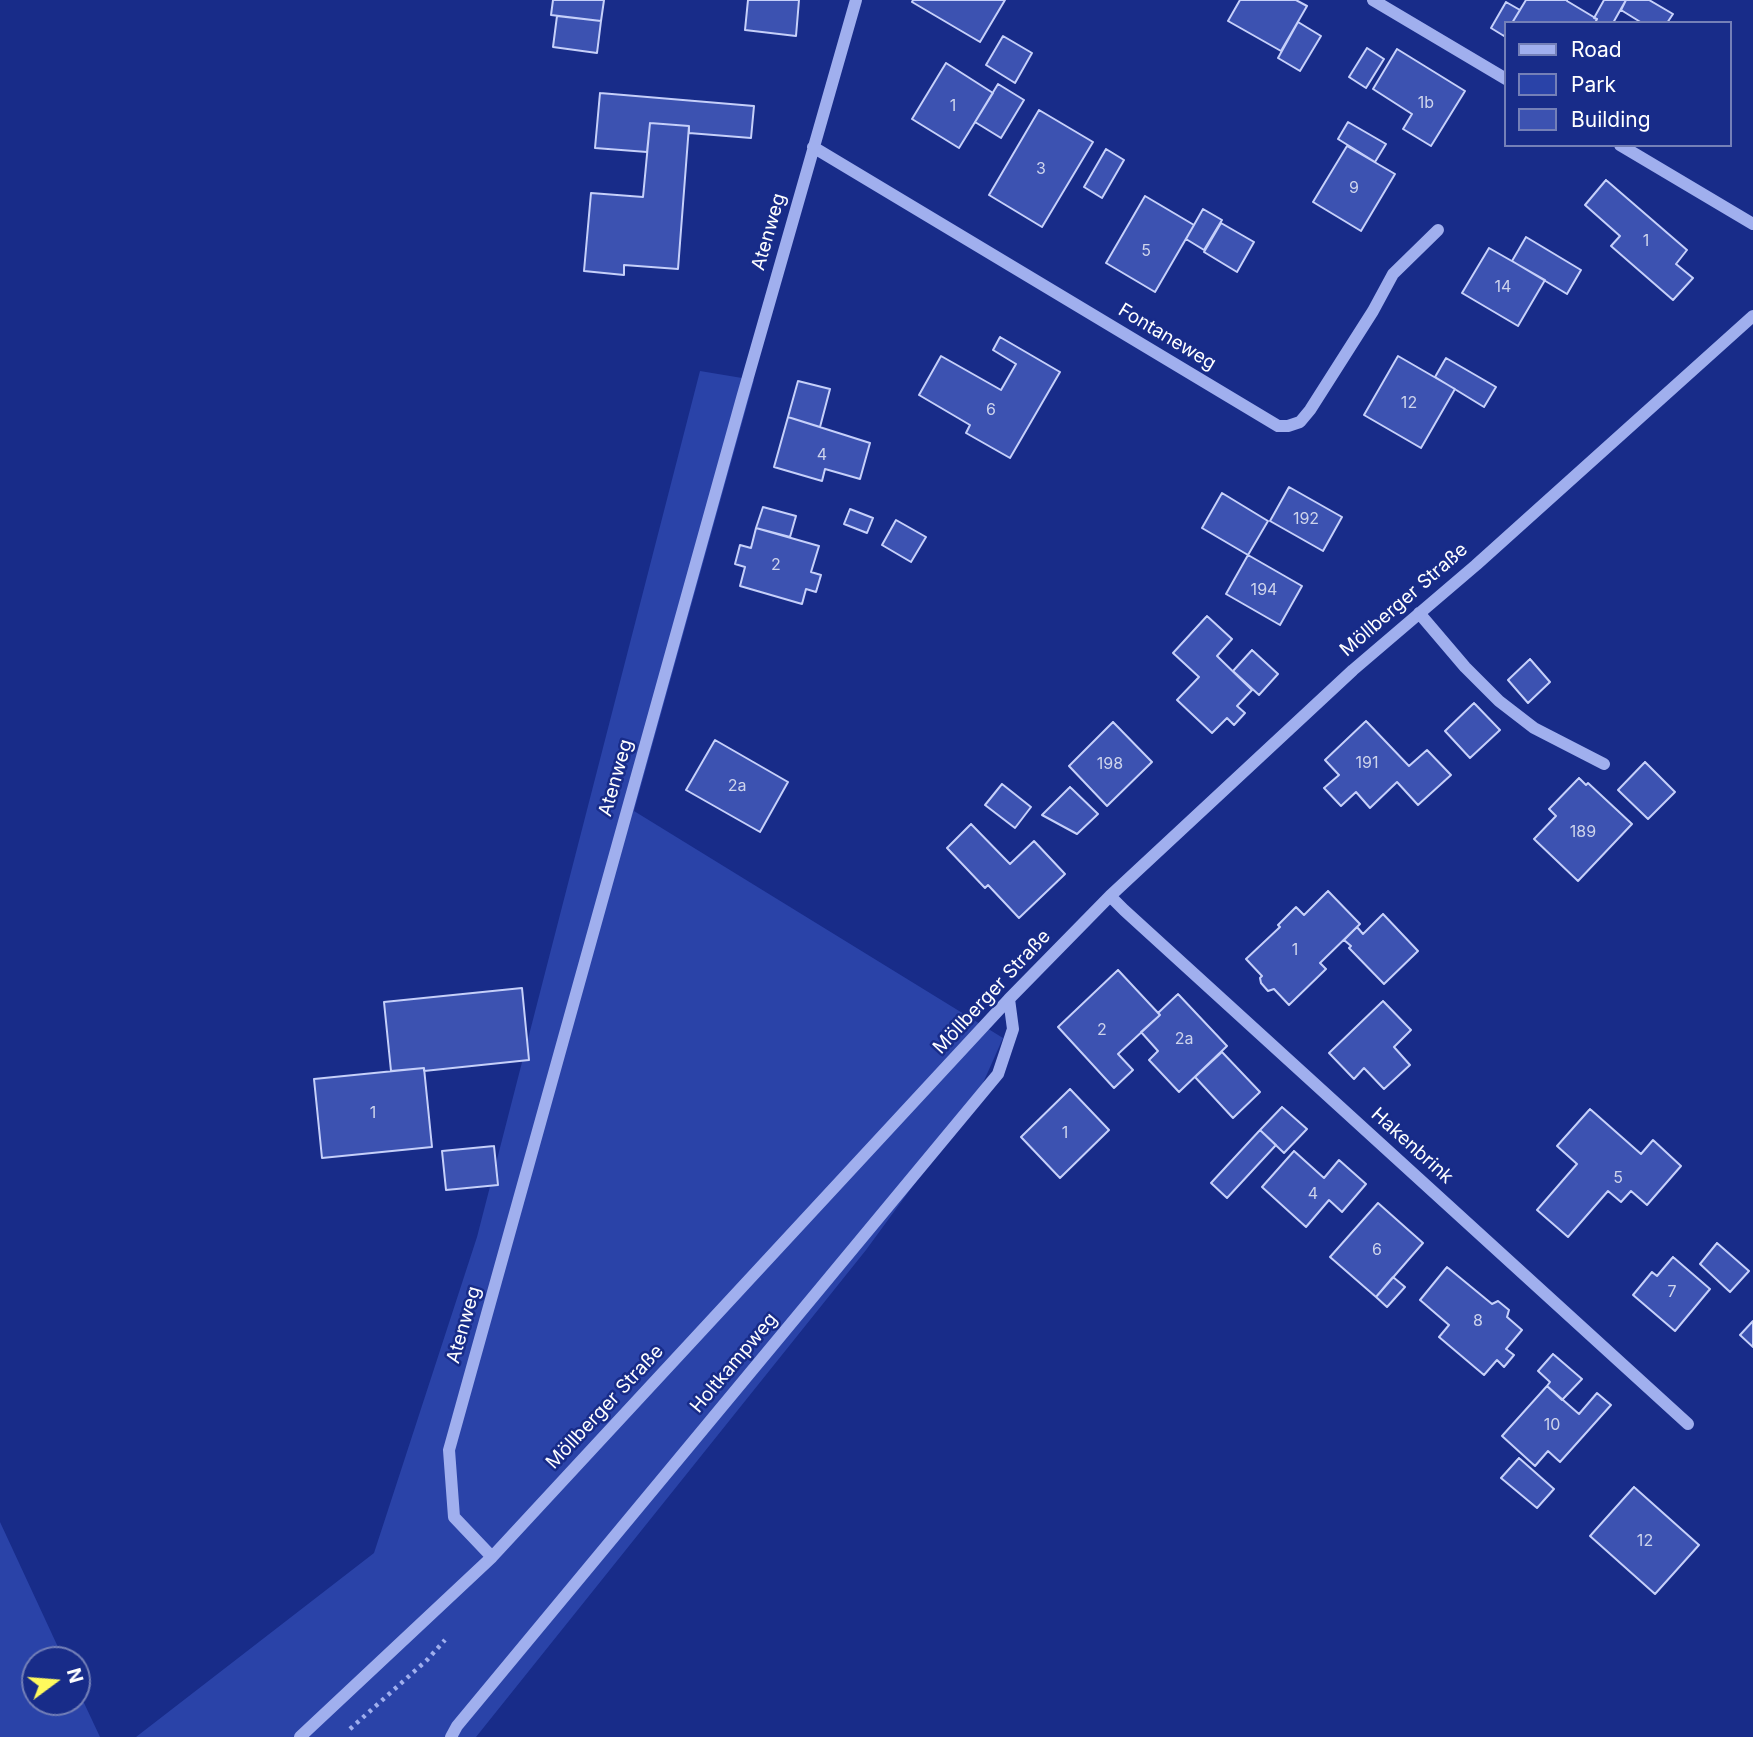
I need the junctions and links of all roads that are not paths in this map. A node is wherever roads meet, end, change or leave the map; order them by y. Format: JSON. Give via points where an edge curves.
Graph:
{"nodes":[{"id":1,"x":856,"y":0,"type":"edge"},
{"id":2,"x":1373,"y":0,"type":"edge"},
{"id":3,"x":1504,"y":78,"type":"edge"},
{"id":4,"x":1622,"y":147,"type":"edge"},
{"id":5,"x":813,"y":148,"type":"junction"},
{"id":6,"x":1753,"y":224,"type":"edge"},
{"id":7,"x":1438,"y":230,"type":"dead end"},
{"id":8,"x":1753,"y":316,"type":"edge"},
{"id":9,"x":1419,"y":613,"type":"junction"},
{"id":10,"x":1604,"y":764,"type":"dead end"},
{"id":11,"x":1110,"y":896,"type":"junction"},
{"id":12,"x":1009,"y":999,"type":"junction"},
{"id":13,"x":1688,"y":1424,"type":"dead end"},
{"id":14,"x":492,"y":1557,"type":"junction"},
{"id":15,"x":300,"y":1737,"type":"edge"},
{"id":16,"x":451,"y":1737,"type":"edge"}],
"edges":[{"from":1,"to":5,"type":"street","name":"Atenweg"},
{"from":2,"to":3,"type":"street"},
{"from":4,"to":6,"type":"street"},
{"from":5,"to":7,"type":"street","name":"Fontaneweg","via":[[1278,426],[1300,422],[1310,410],[1393,274]]},
{"from":5,"to":14,"type":"street","name":"Atenweg","via":[[449,1450],[454,1517]]},
{"from":8,"to":9,"type":"street","name":"Möllberger Straße"},
{"from":9,"to":10,"type":"street","via":[[1499,701],[1534,728]]},
{"from":9,"to":11,"type":"street","name":"Möllberger Straße"},
{"from":11,"to":12,"type":"street","name":"Möllberger Straße"},
{"from":11,"to":13,"type":"street","name":"Hakenbrink"},
{"from":12,"to":14,"type":"street","name":"Möllberger Straße"},
{"from":12,"to":16,"type":"street","name":"Holtkampweg","via":[[1013,1029],[998,1074]]},
{"from":14,"to":15,"type":"street","name":"Möllberger Straße"}]}
